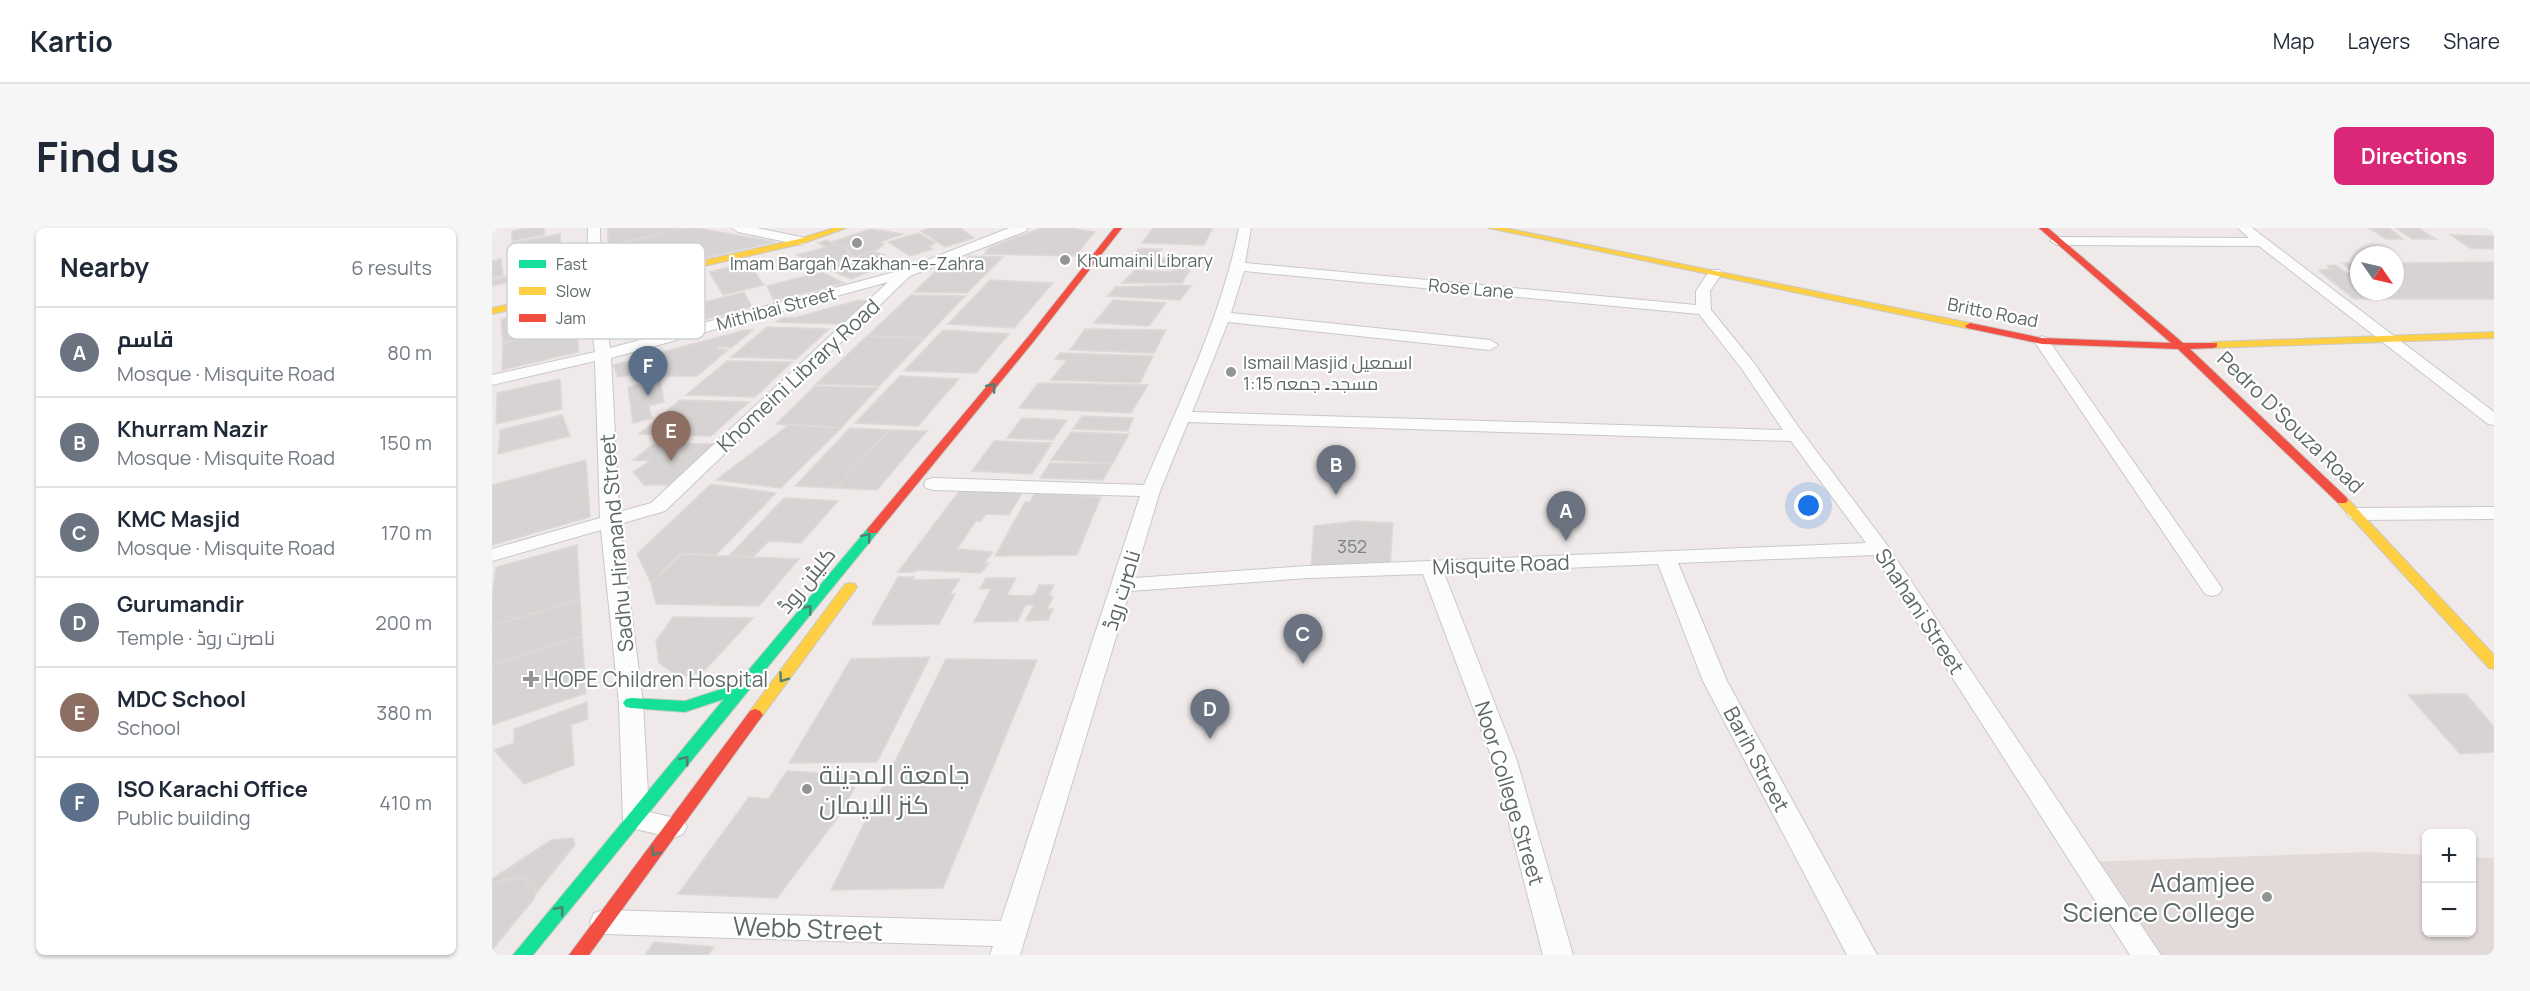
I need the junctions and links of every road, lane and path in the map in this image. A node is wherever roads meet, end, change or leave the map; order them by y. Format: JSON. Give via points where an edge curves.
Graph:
{"nodes":[{"id":1,"x":738,"y":228,"type":"edge"},
{"id":2,"x":842,"y":228,"type":"edge"},
{"id":3,"x":1021,"y":228,"type":"edge"},
{"id":4,"x":1118,"y":228,"type":"edge"},
{"id":5,"x":1245,"y":228,"type":"edge"},
{"id":6,"x":1493,"y":228,"type":"edge"},
{"id":7,"x":2043,"y":228,"type":"edge"},
{"id":8,"x":2244,"y":228,"type":"edge"},
{"id":9,"x":1134,"y":230,"type":"dead end"},
{"id":10,"x":1517,"y":230,"type":"edge"},
{"id":11,"x":801,"y":241,"type":"junction"},
{"id":12,"x":2057,"y":241,"type":"junction"},
{"id":13,"x":2263,"y":242,"type":"junction"},
{"id":14,"x":705,"y":263,"type":"edge"},
{"id":15,"x":1238,"y":266,"type":"junction"},
{"id":16,"x":907,"y":273,"type":"junction"},
{"id":17,"x":1715,"y":273,"type":"junction"},
{"id":18,"x":507,"y":308,"type":"edge"},
{"id":19,"x":1704,"y":310,"type":"junction"},
{"id":20,"x":492,"y":311,"type":"edge"},
{"id":21,"x":1223,"y":317,"type":"junction"},
{"id":22,"x":705,"y":327,"type":"edge"},
{"id":23,"x":2492,"y":337,"type":"edge"},
{"id":24,"x":2385,"y":338,"type":"junction"},
{"id":25,"x":601,"y":339,"type":"edge"},
{"id":26,"x":662,"y":339,"type":"edge"},
{"id":27,"x":2042,"y":341,"type":"junction"},
{"id":28,"x":1490,"y":345,"type":"dead end"},
{"id":29,"x":2181,"y":346,"type":"junction"},
{"id":30,"x":603,"y":355,"type":"junction"},
{"id":31,"x":492,"y":380,"type":"edge"},
{"id":32,"x":1005,"y":393,"type":"dead end"},
{"id":33,"x":1182,"y":417,"type":"junction"},
{"id":34,"x":2494,"y":420,"type":"edge"},
{"id":35,"x":1796,"y":436,"type":"junction"},
{"id":36,"x":947,"y":466,"type":"dead end"},
{"id":37,"x":929,"y":488,"type":"joint"},
{"id":38,"x":1152,"y":491,"type":"junction"},
{"id":39,"x":2494,"y":513,"type":"edge"},
{"id":40,"x":2357,"y":514,"type":"junction"},
{"id":41,"x":610,"y":523,"type":"junction"},
{"id":42,"x":1880,"y":549,"type":"junction"},
{"id":43,"x":492,"y":555,"type":"edge"},
{"id":44,"x":1665,"y":557,"type":"junction"},
{"id":45,"x":1431,"y":567,"type":"junction"},
{"id":46,"x":855,"y":580,"type":"dead end"},
{"id":47,"x":1123,"y":585,"type":"junction"},
{"id":48,"x":2212,"y":589,"type":"dead end"},
{"id":49,"x":2494,"y":664,"type":"edge"},
{"id":50,"x":745,"y":686,"type":"junction"},
{"id":51,"x":631,"y":703,"type":"junction"},
{"id":52,"x":636,"y":820,"type":"junction"},
{"id":53,"x":674,"y":827,"type":"junction"},
{"id":54,"x":604,"y":922,"type":"junction"},
{"id":55,"x":1009,"y":944,"type":"edge"},
{"id":56,"x":522,"y":955,"type":"edge"},
{"id":57,"x":578,"y":955,"type":"edge"},
{"id":58,"x":1558,"y":955,"type":"edge"},
{"id":59,"x":1862,"y":955,"type":"edge"},
{"id":60,"x":2146,"y":955,"type":"edge"}],
"edges":[{"from":1,"to":11,"type":"street"},
{"from":2,"to":11,"type":"street"},
{"from":3,"to":16,"type":"street","name":"Mithibai Street"},
{"from":50,"to":4,"type":"street","name":"کلیٹن روڈ","one_way":true},
{"from":5,"to":15,"type":"street","name":"ناصرت روڈ"},
{"from":6,"to":10,"type":"street","name":"Britto Road"},
{"from":7,"to":12,"type":"street","name":"Pedro D'Souza Road"},
{"from":8,"to":13,"type":"street"},
{"from":9,"to":32,"type":"street"},
{"from":10,"to":17,"type":"street","name":"Britto Road"},
{"from":11,"to":14,"type":"street"},
{"from":12,"to":13,"type":"street"},
{"from":12,"to":29,"type":"street","name":"Pedro D'Souza Road"},
{"from":13,"to":24,"type":"street"},
{"from":15,"to":19,"type":"street","name":"Rose Lane"},
{"from":15,"to":21,"type":"street","name":"ناصرت روڈ"},
{"from":16,"to":22,"type":"street","name":"Mithibai Street"},
{"from":16,"to":41,"type":"street","name":"Khomeini Library Road","via":[[658,507]]},
{"from":17,"to":19,"type":"street","via":[[1702,291]]},
{"from":17,"to":27,"type":"street","name":"Britto Road"},
{"from":18,"to":20,"type":"street"},
{"from":19,"to":35,"type":"street","name":"Shahani Street"},
{"from":21,"to":28,"type":"street"},
{"from":21,"to":33,"type":"street","name":"ناصرت روڈ"},
{"from":23,"to":24,"type":"street","name":"Britto Road"},
{"from":24,"to":29,"type":"street","name":"Britto Road"},
{"from":24,"to":34,"type":"street"},
{"from":25,"to":30,"type":"street","name":"Sadhu Hiranand Street"},
{"from":26,"to":30,"type":"street","name":"Mithibai Street"},
{"from":27,"to":29,"type":"street","name":"Britto Road"},
{"from":27,"to":48,"type":"street"},
{"from":29,"to":40,"type":"street","name":"Pedro D'Souza Road"},
{"from":30,"to":31,"type":"street","name":"Mithibai Street"},
{"from":30,"to":41,"type":"street","name":"Sadhu Hiranand Street"},
{"from":33,"to":35,"type":"street"},
{"from":33,"to":38,"type":"street","name":"ناصرت روڈ"},
{"from":35,"to":42,"type":"street","name":"Shahani Street"},
{"from":36,"to":37,"type":"street"},
{"from":37,"to":38,"type":"street"},
{"from":38,"to":47,"type":"street","name":"ناصرت روڈ"},
{"from":39,"to":40,"type":"street"},
{"from":40,"to":49,"type":"street","name":"Pedro D'Souza Road"},
{"from":41,"to":43,"type":"street","name":"Khomeini Library Road"},
{"from":41,"to":51,"type":"street","name":"Sadhu Hiranand Street"},
{"from":42,"to":44,"type":"street","name":"Misquite Road"},
{"from":42,"to":60,"type":"street","name":"Shahani Street"},
{"from":44,"to":45,"type":"street","name":"Misquite Road"},
{"from":44,"to":59,"type":"street","name":"Barih Street","via":[[1715,681]]},
{"from":45,"to":47,"type":"street","name":"Misquite Road"},
{"from":45,"to":58,"type":"street","name":"Noor College Street","via":[[1505,761]]},
{"from":46,"to":53,"type":"street","name":"کلیٹن روڈ","one_way":true},
{"from":47,"to":55,"type":"street","name":"ناصرت روڈ"},
{"from":50,"to":51,"type":"street","via":[[685,707]]},
{"from":52,"to":50,"type":"street","name":"کلیٹن روڈ","one_way":true},
{"from":51,"to":52,"type":"street","name":"Sadhu Hiranand Street"},
{"from":52,"to":53,"type":"street"},
{"from":56,"to":52,"type":"street","name":"کلیٹن روڈ","one_way":true},
{"from":53,"to":54,"type":"street","name":"کلیٹن روڈ","one_way":true},
{"from":54,"to":55,"type":"street","name":"Webb Street"},
{"from":54,"to":57,"type":"street","name":"کلیٹن روڈ"}]}
